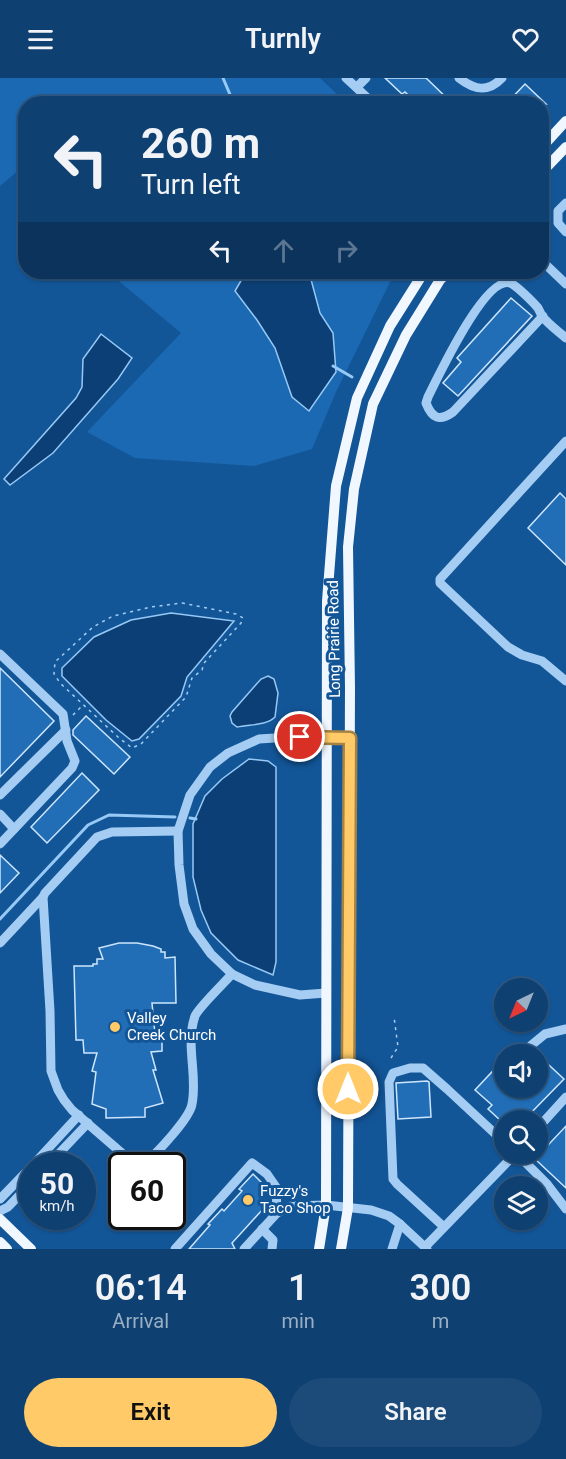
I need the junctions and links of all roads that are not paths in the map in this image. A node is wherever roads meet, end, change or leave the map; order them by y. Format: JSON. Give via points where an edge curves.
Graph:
{"nodes":[{"id":1,"x":346,"y":78,"type":"edge"},
{"id":2,"x":366,"y":78,"type":"edge"},
{"id":3,"x":459,"y":78,"type":"edge"},
{"id":4,"x":500,"y":79,"type":"edge"},
{"id":5,"x":357,"y":87,"type":"junction"},
{"id":6,"x":366,"y":96,"type":"edge"},
{"id":7,"x":566,"y":121,"type":"edge"},
{"id":8,"x":549,"y":139,"type":"edge"},
{"id":9,"x":566,"y":147,"type":"edge"},
{"id":10,"x":549,"y":165,"type":"edge"},
{"id":11,"x":566,"y":203,"type":"edge"},
{"id":12,"x":566,"y":232,"type":"edge"},
{"id":13,"x":549,"y":268,"type":"edge"},
{"id":14,"x":420,"y":279,"type":"edge"},
{"id":15,"x":441,"y":279,"type":"edge"},
{"id":16,"x":566,"y":284,"type":"edge"},
{"id":17,"x":543,"y":316,"type":"junction"},
{"id":18,"x":566,"y":338,"type":"edge"},
{"id":19,"x":566,"y":441,"type":"edge"},
{"id":20,"x":0,"y":654,"type":"edge"},
{"id":21,"x":566,"y":681,"type":"edge"},
{"id":22,"x":65,"y":727,"type":"junction"},
{"id":23,"x":327,"y":738,"type":"junction"},
{"id":24,"x":350,"y":738,"type":"junction"},
{"id":25,"x":0,"y":795,"type":"edge"},
{"id":26,"x":0,"y":814,"type":"edge"},
{"id":27,"x":14,"y":829,"type":"junction"},
{"id":28,"x":178,"y":831,"type":"junction"},
{"id":29,"x":0,"y":843,"type":"edge"},
{"id":30,"x":43,"y":897,"type":"junction"},
{"id":31,"x":0,"y":943,"type":"edge"},
{"id":32,"x":232,"y":974,"type":"junction"},
{"id":33,"x":326,"y":993,"type":"junction"},
{"id":34,"x":566,"y":1029,"type":"edge"},
{"id":35,"x":533,"y":1044,"type":"edge"},
{"id":36,"x":566,"y":1097,"type":"edge"},
{"id":37,"x":79,"y":1115,"type":"junction"},
{"id":38,"x":548,"y":1117,"type":"edge"},
{"id":39,"x":88,"y":1123,"type":"junction"},
{"id":40,"x":494,"y":1133,"type":"edge"},
{"id":41,"x":45,"y":1152,"type":"edge"},
{"id":42,"x":60,"y":1152,"type":"edge"},
{"id":43,"x":506,"y":1164,"type":"edge"},
{"id":44,"x":526,"y":1164,"type":"edge"},
{"id":45,"x":18,"y":1180,"type":"edge"},
{"id":46,"x":18,"y":1197,"type":"edge"},
{"id":47,"x":0,"y":1199,"type":"edge"},
{"id":48,"x":326,"y":1205,"type":"junction"},
{"id":49,"x":348,"y":1208,"type":"junction"},
{"id":50,"x":566,"y":1209,"type":"edge"},
{"id":51,"x":0,"y":1211,"type":"edge"},
{"id":52,"x":277,"y":1213,"type":"junction"},
{"id":53,"x":0,"y":1220,"type":"edge"},
{"id":54,"x":400,"y":1224,"type":"junction"},
{"id":55,"x":444,"y":1227,"type":"junction"},
{"id":56,"x":262,"y":1229,"type":"junction"},
{"id":57,"x":0,"y":1242,"type":"edge"},
{"id":58,"x":426,"y":1248,"type":"edge"},
{"id":59,"x":8,"y":1249,"type":"edge"},
{"id":60,"x":31,"y":1249,"type":"edge"},
{"id":61,"x":175,"y":1249,"type":"edge"},
{"id":62,"x":244,"y":1249,"type":"edge"},
{"id":63,"x":272,"y":1249,"type":"edge"},
{"id":64,"x":319,"y":1249,"type":"edge"},
{"id":65,"x":341,"y":1249,"type":"edge"},
{"id":66,"x":392,"y":1249,"type":"edge"}],
"edges":[{"from":1,"to":5,"type":"street"},
{"from":2,"to":5,"type":"street"},
{"from":3,"to":4,"type":"street","via":[[469,86],[483,89]]},
{"from":5,"to":6,"type":"street"},
{"from":7,"to":8,"type":"main road"},
{"from":9,"to":10,"type":"main road"},
{"from":11,"to":12,"type":"street","via":[[558,211],[558,223]]},
{"from":13,"to":16,"type":"street"},
{"from":14,"to":23,"type":"main road","name":"Long Prairie Road","via":[[390,326],[357,398],[336,486],[327,601]]},
{"from":15,"to":24,"type":"main road","name":"Long Prairie Road","via":[[406,335],[374,404],[354,489],[348,547]]},
{"from":17,"to":17,"type":"street","via":[[513,285],[500,284],[466,323],[428,397],[426,403],[433,415],[440,418],[453,412]]},
{"from":17,"to":18,"type":"street"},
{"from":19,"to":21,"type":"street","via":[[440,579],[508,647],[543,661]]},
{"from":20,"to":22,"type":"street","via":[[63,714]]},
{"from":22,"to":25,"type":"street"},
{"from":22,"to":27,"type":"street","via":[[75,761],[72,768]]},
{"from":23,"to":24,"type":"main road"},
{"from":23,"to":28,"type":"street","via":[[259,739],[228,753],[210,767],[190,795]]},
{"from":23,"to":33,"type":"main road","name":"Long Prairie Road"},
{"from":24,"to":49,"type":"main road","name":"Long Prairie Road"},
{"from":26,"to":27,"type":"street"},
{"from":27,"to":29,"type":"street"},
{"from":28,"to":30,"type":"street","via":[[112,832],[97,837]]},
{"from":28,"to":32,"type":"street","via":[[184,904],[193,929],[210,954]]},
{"from":30,"to":31,"type":"street"},
{"from":30,"to":37,"type":"street","via":[[51,1071],[64,1100]]},
{"from":32,"to":33,"type":"street","via":[[255,985],[300,995]]},
{"from":32,"to":39,"type":"street","via":[[196,1014],[190,1045],[192,1107],[155,1155],[146,1162],[131,1161]]},
{"from":33,"to":48,"type":"main road","name":"Long Prairie Road"},
{"from":34,"to":35,"type":"street","via":[[545,1034]]},
{"from":36,"to":38,"type":"street"},
{"from":37,"to":39,"type":"street"},
{"from":37,"to":41,"type":"street"},
{"from":39,"to":42,"type":"street"},
{"from":40,"to":55,"type":"street","via":[[423,1068],[393,1073],[388,1082],[393,1179]]},
{"from":43,"to":55,"type":"street"},
{"from":44,"to":50,"type":"street"},
{"from":45,"to":47,"type":"street"},
{"from":46,"to":51,"type":"street"},
{"from":48,"to":49,"type":"street"},
{"from":48,"to":52,"type":"street","via":[[291,1206]]},
{"from":48,"to":64,"type":"main road","name":"Long Prairie Road"},
{"from":49,"to":54,"type":"street","via":[[377,1212]]},
{"from":49,"to":65,"type":"main road","name":"Long Prairie Road"},
{"from":52,"to":56,"type":"street"},
{"from":52,"to":61,"type":"street","via":[[276,1187],[252,1163]]},
{"from":53,"to":60,"type":"main road"},
{"from":54,"to":58,"type":"street"},
{"from":54,"to":66,"type":"street"},
{"from":55,"to":58,"type":"street"},
{"from":56,"to":62,"type":"street"},
{"from":56,"to":63,"type":"street","via":[[273,1240]]},
{"from":57,"to":59,"type":"main road"}]}
